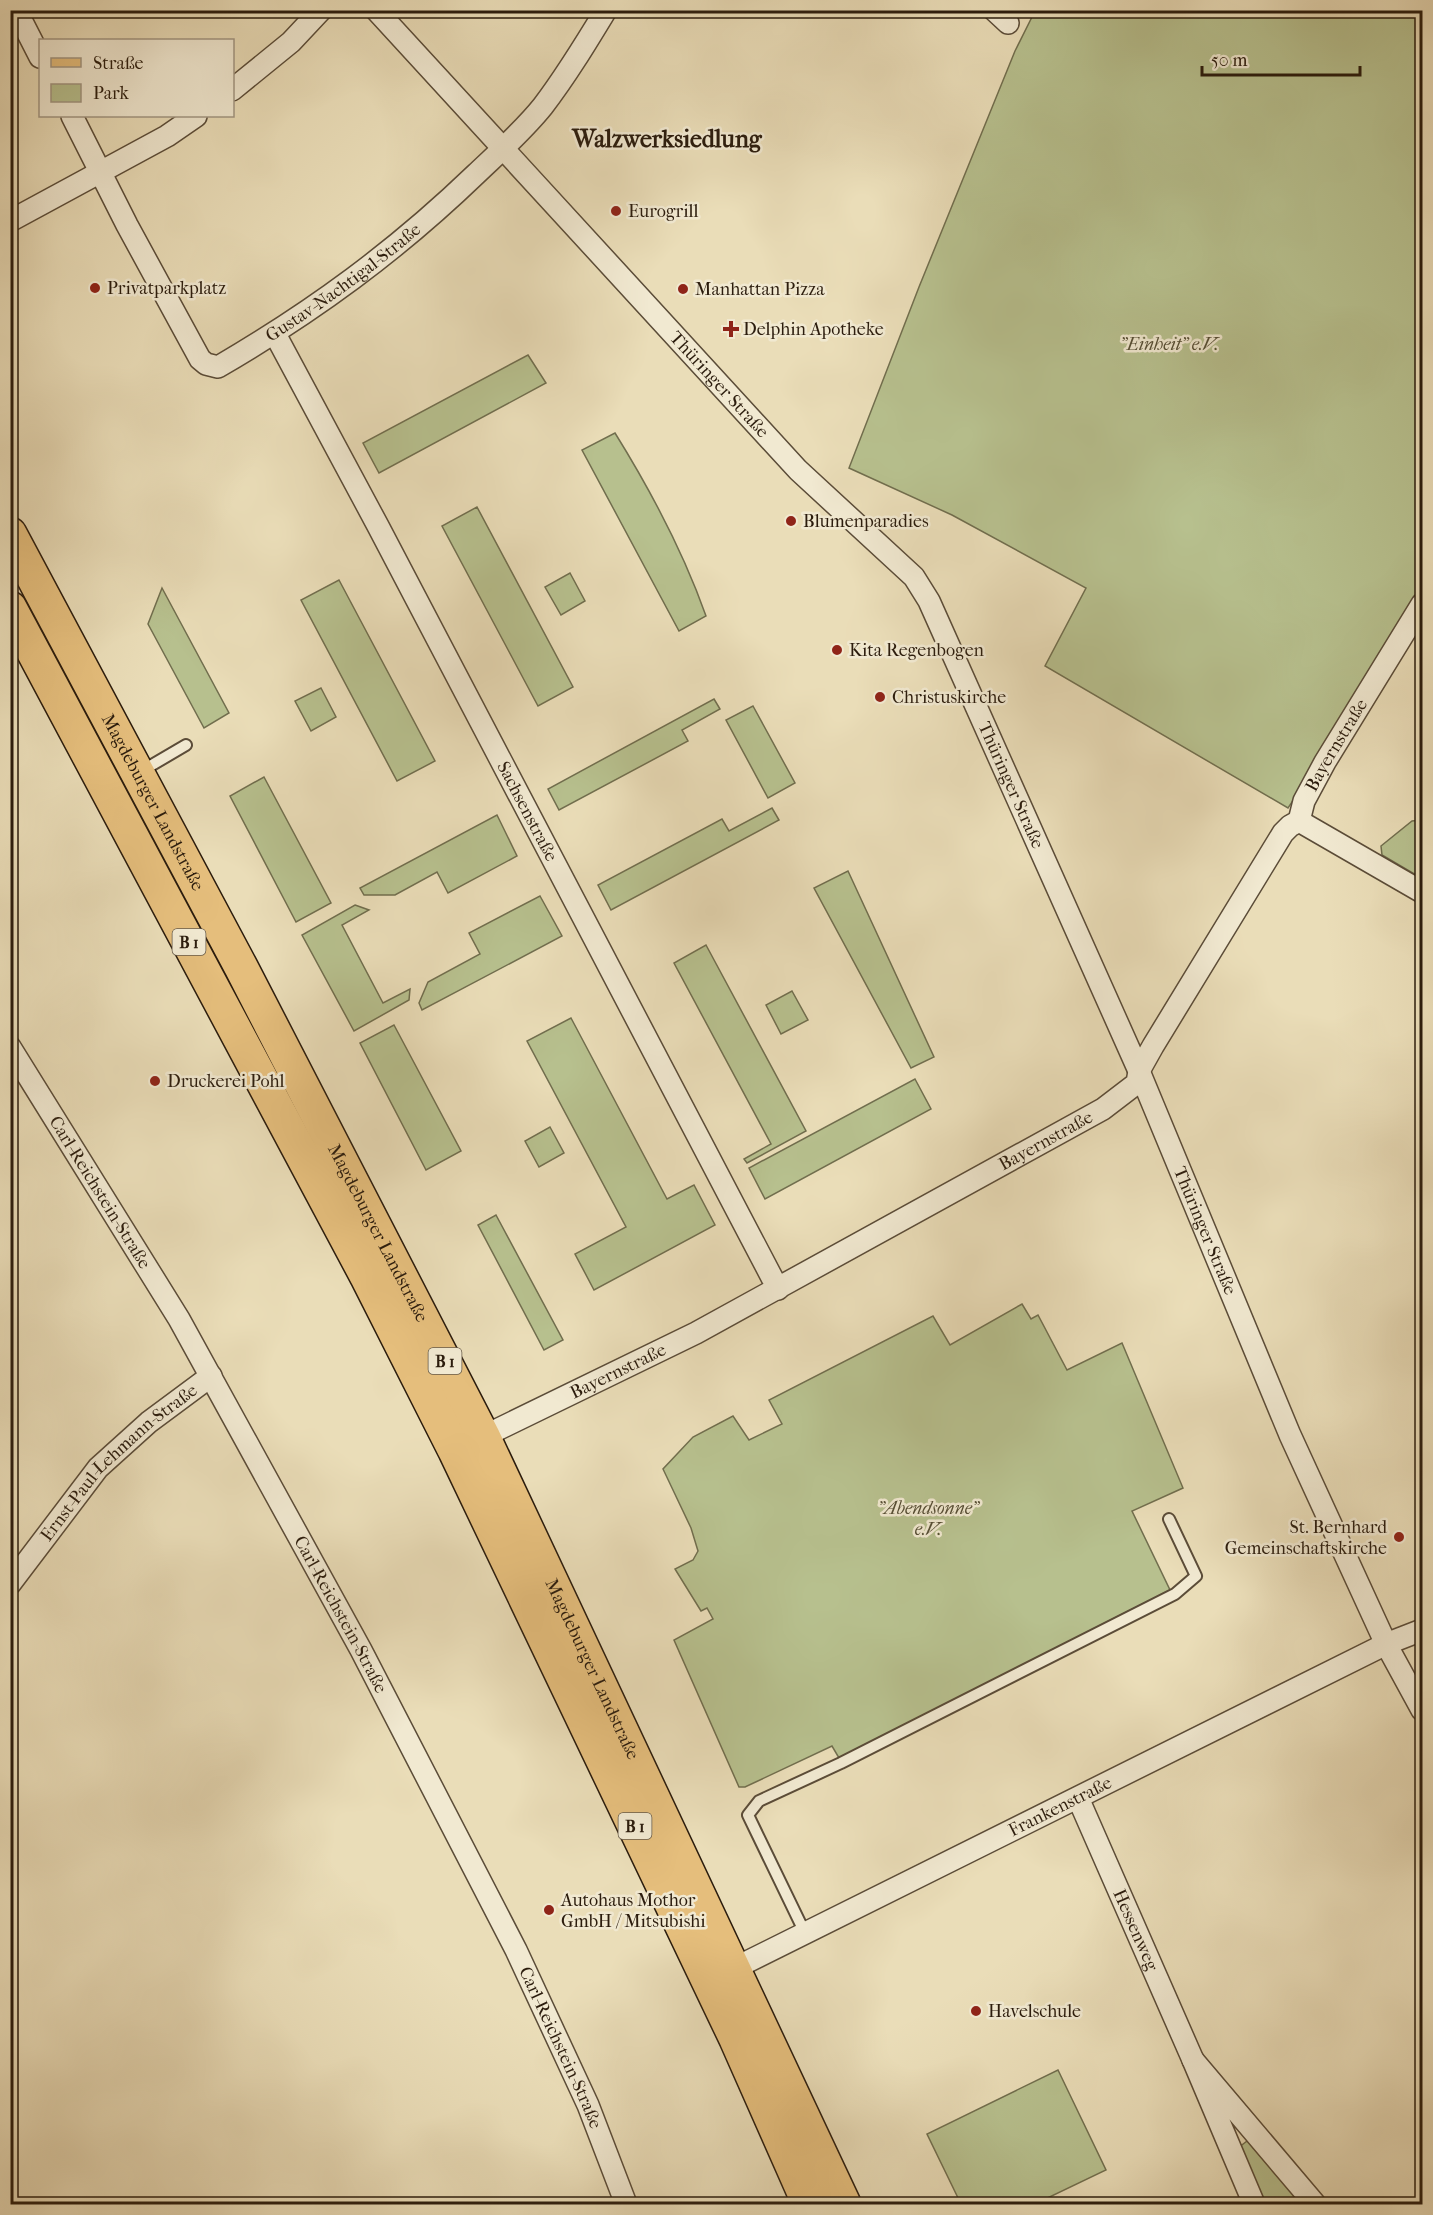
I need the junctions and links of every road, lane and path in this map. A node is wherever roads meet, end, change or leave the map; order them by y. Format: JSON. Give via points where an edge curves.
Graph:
{"nodes":[{"id":1,"x":16,"y":10,"type":"edge"},
{"id":2,"x":321,"y":10,"type":"edge"},
{"id":3,"x":376,"y":10,"type":"edge"},
{"id":4,"x":606,"y":10,"type":"edge"},
{"id":5,"x":39,"y":55,"type":"edge"},
{"id":6,"x":234,"y":88,"type":"edge"},
{"id":7,"x":72,"y":117,"type":"edge"},
{"id":8,"x":195,"y":117,"type":"edge"},
{"id":9,"x":503,"y":149,"type":"junction"},
{"id":10,"x":100,"y":172,"type":"junction"},
{"id":11,"x":10,"y":221,"type":"edge"},
{"id":12,"x":274,"y":334,"type":"junction"},
{"id":13,"x":10,"y":534,"type":"edge"},
{"id":14,"x":1422,"y":604,"type":"edge"},
{"id":15,"x":10,"y":608,"type":"edge"},
{"id":16,"x":186,"y":745,"type":"dead end"},
{"id":17,"x":137,"y":773,"type":"junction"},
{"id":18,"x":1299,"y":821,"type":"junction"},
{"id":19,"x":1422,"y":892,"type":"edge"},
{"id":20,"x":10,"y":1047,"type":"edge"},
{"id":21,"x":1139,"y":1071,"type":"junction"},
{"id":22,"x":778,"y":1288,"type":"junction"},
{"id":23,"x":211,"y":1376,"type":"junction"},
{"id":24,"x":483,"y":1436,"type":"junction"},
{"id":25,"x":455,"y":1451,"type":"junction"},
{"id":26,"x":1169,"y":1519,"type":"dead end"},
{"id":27,"x":10,"y":1584,"type":"edge"},
{"id":28,"x":1422,"y":1630,"type":"edge"},
{"id":29,"x":1386,"y":1644,"type":"junction"},
{"id":30,"x":1422,"y":1710,"type":"edge"},
{"id":31,"x":1078,"y":1798,"type":"junction"},
{"id":32,"x":805,"y":1933,"type":"junction"},
{"id":33,"x":735,"y":1968,"type":"junction"},
{"id":34,"x":1193,"y":2060,"type":"junction"},
{"id":35,"x":626,"y":2205,"type":"edge"},
{"id":36,"x":809,"y":2205,"type":"edge"},
{"id":37,"x":844,"y":2205,"type":"edge"},
{"id":38,"x":1254,"y":2205,"type":"edge"},
{"id":39,"x":1315,"y":2205,"type":"edge"}],
"edges":[{"from":1,"to":5,"type":"street"},
{"from":2,"to":6,"type":"street","via":[[291,42]]},
{"from":3,"to":9,"type":"street","name":"Thüringer Straße"},
{"from":4,"to":9,"type":"street","name":"Gustav-Nachtigal-Straße","via":[[544,105]]},
{"from":7,"to":10,"type":"street"},
{"from":8,"to":10,"type":"street"},
{"from":9,"to":12,"type":"street","name":"Gustav-Nachtigal-Straße","via":[[383,258]]},
{"from":9,"to":21,"type":"street","name":"Thüringer Straße","via":[[798,470],[914,577],[929,601]]},
{"from":10,"to":11,"type":"street"},
{"from":10,"to":12,"type":"street","name":"Gustav-Nachtigal-Straße","via":[[200,359],[218,367]]},
{"from":12,"to":22,"type":"street","name":"Sachsenstraße"},
{"from":13,"to":17,"type":"main road","name":"Magdeburger Landstraße","number":"B 1"},
{"from":14,"to":18,"type":"street","name":"Bayernstraße","via":[[1325,762],[1304,801]]},
{"from":15,"to":25,"type":"main road","name":"Magdeburger Landstraße","number":"B 1","via":[[367,1277]]},
{"from":16,"to":17,"type":"lane"},
{"from":17,"to":24,"type":"main road","name":"Magdeburger Landstraße","number":"B 1"},
{"from":18,"to":19,"type":"street"},
{"from":18,"to":21,"type":"street","name":"Bayernstraße","via":[[1283,833]]},
{"from":20,"to":23,"type":"street","name":"Carl-Reichstein-Straße","via":[[140,1253]]},
{"from":21,"to":22,"type":"street","name":"Bayernstraße","via":[[1137,1083],[1103,1109]]},
{"from":21,"to":29,"type":"street","name":"Thüringer Straße","via":[[1290,1435]]},
{"from":22,"to":24,"type":"street","name":"Bayernstraße","via":[[696,1333]]},
{"from":23,"to":27,"type":"street","name":"Ernst-Paul-Lehmann-Straße","via":[[149,1422],[98,1468]]},
{"from":23,"to":35,"type":"street","name":"Carl-Reichstein-Straße","via":[[361,1650],[516,1950],[588,2105]]},
{"from":24,"to":25,"type":"street","name":"Bayernstraße"},
{"from":24,"to":33,"type":"main road","name":"Magdeburger Landstraße","number":"B 1"},
{"from":25,"to":36,"type":"main road","name":"Magdeburger Landstraße","number":"B 1","via":[[720,2006]]},
{"from":26,"to":32,"type":"lane","via":[[1196,1576],[1175,1594],[759,1801],[748,1815]]},
{"from":28,"to":29,"type":"street","name":"Frankenstraße"},
{"from":29,"to":30,"type":"street","name":"Thüringer Straße"},
{"from":29,"to":31,"type":"street","name":"Frankenstraße"},
{"from":31,"to":32,"type":"street","name":"Frankenstraße"},
{"from":31,"to":34,"type":"street","name":"Hessenweg"},
{"from":32,"to":33,"type":"street","name":"Frankenstraße"},
{"from":33,"to":37,"type":"main road","name":"Magdeburger Landstraße","number":"B 1"},
{"from":34,"to":38,"type":"street","name":"Hessenweg"},
{"from":34,"to":39,"type":"street","name":"Hessenweg"}]}
